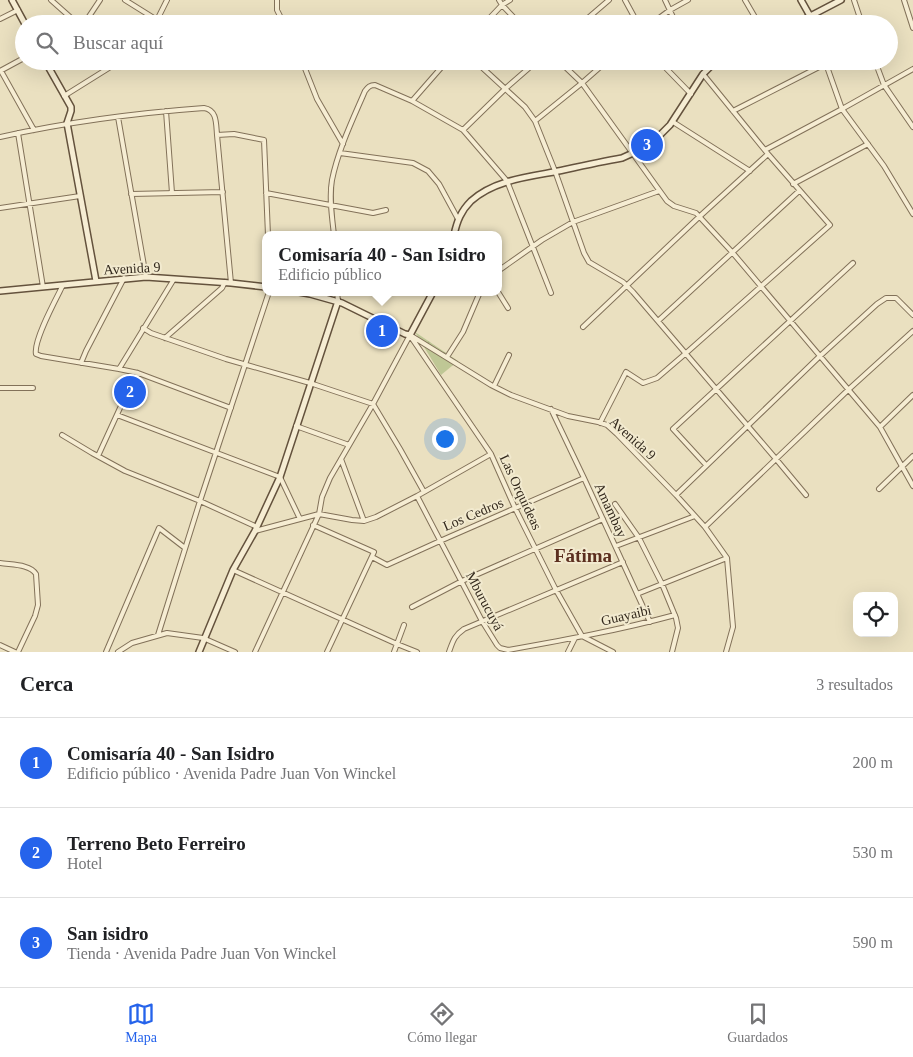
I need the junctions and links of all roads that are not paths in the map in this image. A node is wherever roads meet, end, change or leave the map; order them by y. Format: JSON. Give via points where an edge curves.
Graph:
{"nodes":[{"id":1,"x":12,"y":0,"type":"edge"},
{"id":2,"x":51,"y":0,"type":"edge"},
{"id":3,"x":100,"y":0,"type":"edge"},
{"id":4,"x":125,"y":0,"type":"edge"},
{"id":5,"x":167,"y":0,"type":"edge"},
{"id":6,"x":277,"y":0,"type":"edge"},
{"id":7,"x":499,"y":0,"type":"edge"},
{"id":8,"x":510,"y":0,"type":"edge"},
{"id":9,"x":609,"y":0,"type":"edge"},
{"id":10,"x":625,"y":0,"type":"edge"},
{"id":11,"x":665,"y":0,"type":"edge"},
{"id":12,"x":688,"y":0,"type":"edge"},
{"id":13,"x":745,"y":0,"type":"edge"},
{"id":14,"x":801,"y":0,"type":"edge"},
{"id":15,"x":841,"y":0,"type":"edge"},
{"id":16,"x":854,"y":0,"type":"edge"},
{"id":17,"x":904,"y":0,"type":"edge"},
{"id":18,"x":502,"y":6,"type":"junction"},
{"id":19,"x":18,"y":10,"type":"junction"},
{"id":20,"x":670,"y":10,"type":"junction"},
{"id":21,"x":20,"y":15,"type":"edge"},
{"id":22,"x":68,"y":15,"type":"edge"},
{"id":23,"x":90,"y":15,"type":"edge"},
{"id":24,"x":146,"y":15,"type":"edge"},
{"id":25,"x":160,"y":15,"type":"edge"},
{"id":26,"x":280,"y":15,"type":"edge"},
{"id":27,"x":493,"y":15,"type":"edge"},
{"id":28,"x":511,"y":15,"type":"edge"},
{"id":29,"x":592,"y":15,"type":"edge"},
{"id":30,"x":633,"y":15,"type":"edge"},
{"id":31,"x":663,"y":15,"type":"edge"},
{"id":32,"x":672,"y":15,"type":"edge"},
{"id":33,"x":754,"y":15,"type":"edge"},
{"id":34,"x":809,"y":15,"type":"edge"},
{"id":35,"x":812,"y":15,"type":"edge"},
{"id":36,"x":859,"y":15,"type":"edge"},
{"id":37,"x":0,"y":19,"type":"edge"},
{"id":38,"x":913,"y":28,"type":"edge"},
{"id":39,"x":15,"y":63,"type":"edge"},
{"id":40,"x":913,"y":69,"type":"edge"},
{"id":41,"x":50,"y":70,"type":"edge"},
{"id":42,"x":106,"y":70,"type":"edge"},
{"id":43,"x":306,"y":70,"type":"edge"},
{"id":44,"x":439,"y":70,"type":"edge"},
{"id":45,"x":485,"y":70,"type":"edge"},
{"id":46,"x":527,"y":70,"type":"edge"},
{"id":47,"x":568,"y":70,"type":"edge"},
{"id":48,"x":596,"y":70,"type":"edge"},
{"id":49,"x":668,"y":70,"type":"edge"},
{"id":50,"x":707,"y":70,"type":"edge"},
{"id":51,"x":810,"y":70,"type":"edge"},
{"id":52,"x":828,"y":70,"type":"edge"},
{"id":53,"x":878,"y":70,"type":"edge"},
{"id":54,"x":0,"y":71,"type":"edge"},
{"id":55,"x":703,"y":74,"type":"junction"},
{"id":56,"x":582,"y":83,"type":"junction"},
{"id":57,"x":884,"y":85,"type":"junction"},
{"id":58,"x":506,"y":88,"type":"junction"},
{"id":59,"x":691,"y":94,"type":"junction"},
{"id":60,"x":64,"y":96,"type":"junction"},
{"id":61,"x":412,"y":101,"type":"junction"},
{"id":62,"x":842,"y":109,"type":"junction"},
{"id":63,"x":166,"y":111,"type":"junction"},
{"id":64,"x":733,"y":111,"type":"junction"},
{"id":65,"x":118,"y":117,"type":"junction"},
{"id":66,"x":535,"y":121,"type":"junction"},
{"id":67,"x":672,"y":122,"type":"junction"},
{"id":68,"x":67,"y":123,"type":"junction"},
{"id":69,"x":913,"y":127,"type":"edge"},
{"id":70,"x":34,"y":130,"type":"junction"},
{"id":71,"x":462,"y":130,"type":"junction"},
{"id":72,"x":18,"y":133,"type":"junction"},
{"id":73,"x":217,"y":134,"type":"junction"},
{"id":74,"x":0,"y":137,"type":"edge"},
{"id":75,"x":343,"y":144,"type":"junction"},
{"id":76,"x":868,"y":144,"type":"junction"},
{"id":77,"x":765,"y":150,"type":"junction"},
{"id":78,"x":340,"y":153,"type":"junction"},
{"id":79,"x":633,"y":153,"type":"junction"},
{"id":80,"x":768,"y":154,"type":"junction"},
{"id":81,"x":555,"y":171,"type":"junction"},
{"id":82,"x":750,"y":172,"type":"junction"},
{"id":83,"x":507,"y":181,"type":"junction"},
{"id":84,"x":793,"y":184,"type":"junction"},
{"id":85,"x":659,"y":191,"type":"junction"},
{"id":86,"x":799,"y":191,"type":"junction"},
{"id":87,"x":223,"y":192,"type":"junction"},
{"id":88,"x":172,"y":193,"type":"junction"},
{"id":89,"x":266,"y":193,"type":"junction"},
{"id":90,"x":132,"y":194,"type":"junction"},
{"id":91,"x":80,"y":196,"type":"junction"},
{"id":92,"x":29,"y":204,"type":"junction"},
{"id":93,"x":331,"y":204,"type":"junction"},
{"id":94,"x":0,"y":208,"type":"edge"},
{"id":95,"x":386,"y":210,"type":"dead end"},
{"id":96,"x":912,"y":211,"type":"edge"},
{"id":97,"x":700,"y":217,"type":"junction"},
{"id":98,"x":458,"y":219,"type":"junction"},
{"id":99,"x":573,"y":222,"type":"junction"},
{"id":100,"x":268,"y":231,"type":"edge"},
{"id":101,"x":334,"y":231,"type":"edge"},
{"id":102,"x":455,"y":231,"type":"edge"},
{"id":103,"x":533,"y":246,"type":"junction"},
{"id":104,"x":732,"y":252,"type":"junction"},
{"id":105,"x":853,"y":263,"type":"dead end"},
{"id":106,"x":502,"y":268,"type":"edge"},
{"id":107,"x":146,"y":277,"type":"junction"},
{"id":108,"x":124,"y":278,"type":"junction"},
{"id":109,"x":174,"y":278,"type":"junction"},
{"id":110,"x":96,"y":281,"type":"junction"},
{"id":111,"x":228,"y":283,"type":"junction"},
{"id":112,"x":63,"y":285,"type":"junction"},
{"id":113,"x":627,"y":286,"type":"junction"},
{"id":114,"x":43,"y":287,"type":"junction"},
{"id":115,"x":262,"y":287,"type":"edge"},
{"id":116,"x":760,"y":287,"type":"junction"},
{"id":117,"x":0,"y":291,"type":"edge"},
{"id":118,"x":552,"y":293,"type":"dead end"},
{"id":119,"x":267,"y":296,"type":"edge"},
{"id":120,"x":315,"y":296,"type":"edge"},
{"id":121,"x":337,"y":296,"type":"edge"},
{"id":122,"x":431,"y":296,"type":"edge"},
{"id":123,"x":478,"y":296,"type":"edge"},
{"id":124,"x":500,"y":296,"type":"edge"},
{"id":125,"x":338,"y":302,"type":"junction"},
{"id":126,"x":508,"y":308,"type":"dead end"},
{"id":127,"x":913,"y":315,"type":"edge"},
{"id":128,"x":658,"y":321,"type":"junction"},
{"id":129,"x":791,"y":322,"type":"junction"},
{"id":130,"x":583,"y":327,"type":"dead end"},
{"id":131,"x":143,"y":328,"type":"junction"},
{"id":132,"x":913,"y":331,"type":"edge"},
{"id":133,"x":410,"y":335,"type":"junction"},
{"id":134,"x":165,"y":338,"type":"junction"},
{"id":135,"x":685,"y":354,"type":"junction"},
{"id":136,"x":509,"y":355,"type":"dead end"},
{"id":137,"x":820,"y":356,"type":"junction"},
{"id":138,"x":447,"y":357,"type":"junction"},
{"id":139,"x":81,"y":363,"type":"junction"},
{"id":140,"x":245,"y":364,"type":"junction"},
{"id":141,"x":119,"y":369,"type":"junction"},
{"id":142,"x":138,"y":373,"type":"junction"},
{"id":143,"x":310,"y":384,"type":"junction"},
{"id":144,"x":494,"y":386,"type":"junction"},
{"id":145,"x":0,"y":388,"type":"edge"},
{"id":146,"x":33,"y":388,"type":"dead end"},
{"id":147,"x":716,"y":390,"type":"junction"},
{"id":148,"x":848,"y":390,"type":"junction"},
{"id":149,"x":913,"y":395,"type":"edge"},
{"id":150,"x":373,"y":404,"type":"junction"},
{"id":151,"x":231,"y":408,"type":"junction"},
{"id":152,"x":551,"y":409,"type":"junction"},
{"id":153,"x":117,"y":415,"type":"junction"},
{"id":154,"x":600,"y":423,"type":"junction"},
{"id":155,"x":296,"y":426,"type":"junction"},
{"id":156,"x":747,"y":426,"type":"junction"},
{"id":157,"x":880,"y":427,"type":"junction"},
{"id":158,"x":62,"y":435,"type":"dead end"},
{"id":159,"x":349,"y":445,"type":"junction"},
{"id":160,"x":216,"y":453,"type":"junction"},
{"id":161,"x":491,"y":454,"type":"junction"},
{"id":162,"x":98,"y":456,"type":"junction"},
{"id":163,"x":913,"y":456,"type":"edge"},
{"id":164,"x":341,"y":459,"type":"junction"},
{"id":165,"x":776,"y":459,"type":"junction"},
{"id":166,"x":706,"y":465,"type":"junction"},
{"id":167,"x":902,"y":466,"type":"junction"},
{"id":168,"x":280,"y":477,"type":"junction"},
{"id":169,"x":584,"y":478,"type":"junction"},
{"id":170,"x":913,"y":486,"type":"edge"},
{"id":171,"x":879,"y":489,"type":"dead end"},
{"id":172,"x":424,"y":492,"type":"junction"},
{"id":173,"x":676,"y":495,"type":"junction"},
{"id":174,"x":806,"y":495,"type":"dead end"},
{"id":175,"x":417,"y":496,"type":"junction"},
{"id":176,"x":200,"y":501,"type":"junction"},
{"id":177,"x":615,"y":504,"type":"dead end"},
{"id":178,"x":515,"y":508,"type":"junction"},
{"id":179,"x":318,"y":514,"type":"junction"},
{"id":180,"x":695,"y":516,"type":"junction"},
{"id":181,"x":603,"y":518,"type":"junction"},
{"id":182,"x":300,"y":519,"type":"junction"},
{"id":183,"x":364,"y":521,"type":"junction"},
{"id":184,"x":313,"y":525,"type":"junction"},
{"id":185,"x":705,"y":527,"type":"junction"},
{"id":186,"x":256,"y":529,"type":"junction"},
{"id":187,"x":639,"y":538,"type":"junction"},
{"id":188,"x":440,"y":541,"type":"junction"},
{"id":189,"x":616,"y":546,"type":"junction"},
{"id":190,"x":185,"y":548,"type":"junction"},
{"id":191,"x":536,"y":548,"type":"junction"},
{"id":192,"x":372,"y":556,"type":"junction"},
{"id":193,"x":727,"y":558,"type":"junction"},
{"id":194,"x":622,"y":562,"type":"junction"},
{"id":195,"x":0,"y":563,"type":"edge"},
{"id":196,"x":233,"y":570,"type":"junction"},
{"id":197,"x":462,"y":581,"type":"junction"},
{"id":198,"x":662,"y":584,"type":"junction"},
{"id":199,"x":556,"y":590,"type":"junction"},
{"id":200,"x":283,"y":591,"type":"junction"},
{"id":201,"x":637,"y":594,"type":"junction"},
{"id":202,"x":412,"y":607,"type":"dead end"},
{"id":203,"x":675,"y":615,"type":"junction"},
{"id":204,"x":342,"y":619,"type":"junction"},
{"id":205,"x":482,"y":621,"type":"junction"},
{"id":206,"x":650,"y":622,"type":"junction"},
{"id":207,"x":404,"y":625,"type":"dead end"},
{"id":208,"x":158,"y":636,"type":"junction"},
{"id":209,"x":582,"y":636,"type":"junction"},
{"id":210,"x":204,"y":638,"type":"junction"},
{"id":211,"x":575,"y":638,"type":"junction"},
{"id":212,"x":397,"y":644,"type":"junction"},
{"id":213,"x":0,"y":645,"type":"edge"},
{"id":214,"x":16,"y":652,"type":"edge"},
{"id":215,"x":106,"y":652,"type":"edge"},
{"id":216,"x":118,"y":652,"type":"edge"},
{"id":217,"x":199,"y":652,"type":"edge"},
{"id":218,"x":235,"y":652,"type":"edge"},
{"id":219,"x":255,"y":652,"type":"edge"},
{"id":220,"x":327,"y":652,"type":"edge"},
{"id":221,"x":394,"y":652,"type":"edge"},
{"id":222,"x":418,"y":652,"type":"edge"},
{"id":223,"x":449,"y":652,"type":"edge"},
{"id":224,"x":568,"y":652,"type":"edge"},
{"id":225,"x":613,"y":652,"type":"edge"},
{"id":226,"x":672,"y":652,"type":"edge"},
{"id":227,"x":726,"y":652,"type":"edge"}],
"edges":[{"from":1,"to":19,"type":"main road"},
{"from":2,"to":22,"type":"street"},
{"from":3,"to":23,"type":"street"},
{"from":4,"to":24,"type":"street"},
{"from":5,"to":25,"type":"street"},
{"from":6,"to":26,"type":"street"},
{"from":7,"to":18,"type":"street"},
{"from":8,"to":18,"type":"street"},
{"from":9,"to":29,"type":"street"},
{"from":10,"to":30,"type":"street"},
{"from":11,"to":20,"type":"street"},
{"from":12,"to":20,"type":"street"},
{"from":13,"to":33,"type":"street"},
{"from":14,"to":34,"type":"main road"},
{"from":15,"to":35,"type":"main road"},
{"from":16,"to":36,"type":"street"},
{"from":17,"to":38,"type":"street"},
{"from":18,"to":27,"type":"street"},
{"from":18,"to":28,"type":"street"},
{"from":19,"to":21,"type":"main road"},
{"from":19,"to":37,"type":"street"},
{"from":20,"to":31,"type":"street"},
{"from":20,"to":32,"type":"street"},
{"from":39,"to":54,"type":"street"},
{"from":40,"to":57,"type":"street"},
{"from":41,"to":60,"type":"main road"},
{"from":42,"to":60,"type":"street"},
{"from":43,"to":75,"type":"street","via":[[317,99]]},
{"from":44,"to":61,"type":"street"},
{"from":45,"to":58,"type":"street"},
{"from":46,"to":58,"type":"street"},
{"from":47,"to":56,"type":"street"},
{"from":48,"to":56,"type":"street"},
{"from":49,"to":59,"type":"street"},
{"from":50,"to":55,"type":"main road"},
{"from":51,"to":64,"type":"street"},
{"from":52,"to":62,"type":"street"},
{"from":53,"to":57,"type":"street"},
{"from":54,"to":70,"type":"street"},
{"from":55,"to":59,"type":"main road"},
{"from":55,"to":64,"type":"street"},
{"from":56,"to":66,"type":"street"},
{"from":56,"to":79,"type":"street"},
{"from":57,"to":62,"type":"street"},
{"from":57,"to":69,"type":"street"},
{"from":58,"to":66,"type":"street"},
{"from":58,"to":71,"type":"street"},
{"from":59,"to":67,"type":"main road"},
{"from":60,"to":68,"type":"main road","via":[[71,107]]},
{"from":61,"to":71,"type":"street"},
{"from":61,"to":75,"type":"street","via":[[375,85],[368,87]]},
{"from":62,"to":76,"type":"street"},
{"from":62,"to":77,"type":"street"},
{"from":63,"to":65,"type":"street"},
{"from":63,"to":73,"type":"street","via":[[208,108],[215,115]]},
{"from":63,"to":88,"type":"street"},
{"from":64,"to":77,"type":"street"},
{"from":65,"to":68,"type":"street"},
{"from":65,"to":90,"type":"street"},
{"from":66,"to":81,"type":"street"},
{"from":67,"to":79,"type":"main road","via":[[660,135]]},
{"from":67,"to":82,"type":"street"},
{"from":68,"to":70,"type":"street"},
{"from":68,"to":91,"type":"main road"},
{"from":70,"to":72,"type":"street"},
{"from":71,"to":83,"type":"street"},
{"from":72,"to":74,"type":"street"},
{"from":72,"to":92,"type":"street"},
{"from":73,"to":87,"type":"street"},
{"from":73,"to":89,"type":"street","via":[[264,140]]},
{"from":75,"to":78,"type":"street"},
{"from":76,"to":84,"type":"street"},
{"from":76,"to":96,"type":"street"},
{"from":77,"to":80,"type":"street"},
{"from":78,"to":93,"type":"street","via":[[332,180]]},
{"from":78,"to":98,"type":"street","via":[[413,163],[428,171]]},
{"from":79,"to":81,"type":"main road"},
{"from":79,"to":85,"type":"street"},
{"from":80,"to":82,"type":"street"},
{"from":80,"to":84,"type":"street"},
{"from":81,"to":83,"type":"main road"},
{"from":81,"to":99,"type":"street"},
{"from":82,"to":97,"type":"street"},
{"from":83,"to":98,"type":"main road","via":[[478,196]]},
{"from":83,"to":103,"type":"street"},
{"from":84,"to":86,"type":"street"},
{"from":85,"to":97,"type":"street","via":[[670,204]]},
{"from":85,"to":99,"type":"street"},
{"from":86,"to":104,"type":"street"},
{"from":86,"to":116,"type":"street","via":[[830,226]]},
{"from":87,"to":88,"type":"street"},
{"from":87,"to":111,"type":"street"},
{"from":88,"to":90,"type":"street"},
{"from":89,"to":93,"type":"street"},
{"from":89,"to":100,"type":"street"},
{"from":90,"to":107,"type":"street"},
{"from":91,"to":92,"type":"street"},
{"from":91,"to":110,"type":"main road"},
{"from":92,"to":94,"type":"street"},
{"from":92,"to":114,"type":"street"},
{"from":93,"to":95,"type":"street","via":[[372,213]]},
{"from":93,"to":101,"type":"street"},
{"from":97,"to":104,"type":"street"},
{"from":97,"to":113,"type":"street"},
{"from":98,"to":102,"type":"main road"},
{"from":99,"to":103,"type":"street"},
{"from":99,"to":113,"type":"street","via":[[589,262]]},
{"from":103,"to":106,"type":"street"},
{"from":103,"to":118,"type":"street"},
{"from":104,"to":116,"type":"street"},
{"from":104,"to":128,"type":"street"},
{"from":105,"to":129,"type":"street"},
{"from":107,"to":108,"type":"main road","name":"Avenida 9"},
{"from":107,"to":109,"type":"main road","name":"Avenida 9"},
{"from":108,"to":110,"type":"main road","name":"Avenida 9"},
{"from":108,"to":139,"type":"street"},
{"from":109,"to":111,"type":"main road","name":"Avenida 9"},
{"from":109,"to":131,"type":"street"},
{"from":110,"to":112,"type":"main road","name":"Avenida 9"},
{"from":111,"to":115,"type":"main road","name":"Avenida 9"},
{"from":111,"to":134,"type":"street"},
{"from":112,"to":114,"type":"main road","name":"Avenida 9"},
{"from":112,"to":139,"type":"street","via":[[35,350],[41,356]]},
{"from":113,"to":128,"type":"street"},
{"from":113,"to":130,"type":"street"},
{"from":114,"to":117,"type":"main road","name":"Avenida 9"},
{"from":116,"to":129,"type":"street"},
{"from":116,"to":135,"type":"street"},
{"from":119,"to":140,"type":"street"},
{"from":120,"to":125,"type":"main road"},
{"from":121,"to":125,"type":"street"},
{"from":122,"to":133,"type":"main road"},
{"from":123,"to":138,"type":"street","via":[[463,332]]},
{"from":124,"to":126,"type":"street"},
{"from":125,"to":133,"type":"main road"},
{"from":125,"to":143,"type":"main road"},
{"from":127,"to":137,"type":"street","via":[[896,298],[886,298]]},
{"from":128,"to":135,"type":"street"},
{"from":129,"to":137,"type":"street"},
{"from":129,"to":147,"type":"street"},
{"from":131,"to":134,"type":"street"},
{"from":131,"to":141,"type":"street"},
{"from":132,"to":148,"type":"street"},
{"from":133,"to":138,"type":"street","name":"Avenida 9"},
{"from":133,"to":150,"type":"street"},
{"from":133,"to":161,"type":"street","name":"Las Orquídeas"},
{"from":134,"to":140,"type":"street"},
{"from":135,"to":147,"type":"street"},
{"from":135,"to":154,"type":"street","via":[[657,378],[643,383],[626,372]]},
{"from":136,"to":144,"type":"street"},
{"from":137,"to":148,"type":"street"},
{"from":137,"to":156,"type":"street"},
{"from":138,"to":144,"type":"street","name":"Avenida 9"},
{"from":139,"to":141,"type":"street"},
{"from":140,"to":143,"type":"street"},
{"from":140,"to":151,"type":"street"},
{"from":141,"to":142,"type":"street"},
{"from":142,"to":151,"type":"street"},
{"from":142,"to":153,"type":"street"},
{"from":143,"to":150,"type":"street"},
{"from":143,"to":155,"type":"main road"},
{"from":144,"to":152,"type":"street","name":"Avenida 9"},
{"from":145,"to":146,"type":"street"},
{"from":147,"to":156,"type":"street"},
{"from":147,"to":166,"type":"street","via":[[673,429]]},
{"from":148,"to":157,"type":"street"},
{"from":148,"to":165,"type":"street"},
{"from":149,"to":157,"type":"street"},
{"from":150,"to":159,"type":"street"},
{"from":150,"to":172,"type":"street"},
{"from":151,"to":160,"type":"street"},
{"from":152,"to":154,"type":"street","name":"Avenida 9"},
{"from":152,"to":169,"type":"street","name":"Amambay"},
{"from":153,"to":160,"type":"street"},
{"from":153,"to":162,"type":"street"},
{"from":154,"to":173,"type":"street","name":"Avenida 9","via":[[617,434]]},
{"from":155,"to":159,"type":"street"},
{"from":155,"to":168,"type":"main road"},
{"from":156,"to":165,"type":"street"},
{"from":156,"to":166,"type":"street"},
{"from":157,"to":167,"type":"street"},
{"from":158,"to":162,"type":"street"},
{"from":159,"to":164,"type":"street"},
{"from":160,"to":168,"type":"street"},
{"from":160,"to":176,"type":"street"},
{"from":161,"to":172,"type":"street"},
{"from":161,"to":178,"type":"street","name":"Las Orquídeas"},
{"from":162,"to":176,"type":"street","via":[[125,471]]},
{"from":163,"to":167,"type":"street"},
{"from":164,"to":179,"type":"street","via":[[322,497]]},
{"from":164,"to":183,"type":"street"},
{"from":165,"to":174,"type":"street"},
{"from":165,"to":185,"type":"street"},
{"from":166,"to":173,"type":"street"},
{"from":167,"to":170,"type":"street"},
{"from":167,"to":171,"type":"street"},
{"from":168,"to":182,"type":"street"},
{"from":168,"to":186,"type":"main road"},
{"from":169,"to":178,"type":"street","name":"Los Cedros"},
{"from":169,"to":181,"type":"street","name":"Amambay"},
{"from":172,"to":175,"type":"street"},
{"from":173,"to":180,"type":"street","name":"Avenida 9"},
{"from":175,"to":183,"type":"street"},
{"from":175,"to":188,"type":"street","name":"Mburucuyá"},
{"from":176,"to":186,"type":"street"},
{"from":176,"to":190,"type":"street"},
{"from":177,"to":187,"type":"street"},
{"from":178,"to":188,"type":"street","name":"Los Cedros"},
{"from":178,"to":191,"type":"street","name":"Las Orquídeas"},
{"from":179,"to":182,"type":"street"},
{"from":179,"to":183,"type":"street"},
{"from":179,"to":184,"type":"street"},
{"from":180,"to":185,"type":"street","name":"Avenida 9"},
{"from":180,"to":187,"type":"street"},
{"from":181,"to":189,"type":"street","name":"Amambay"},
{"from":181,"to":191,"type":"street"},
{"from":182,"to":186,"type":"street"},
{"from":184,"to":192,"type":"street","via":[[374,552]]},
{"from":184,"to":200,"type":"street"},
{"from":185,"to":193,"type":"street","name":"Avenida 9"},
{"from":186,"to":196,"type":"main road"},
{"from":187,"to":189,"type":"street"},
{"from":187,"to":198,"type":"street"},
{"from":188,"to":192,"type":"street","name":"Los Cedros","via":[[387,565]]},
{"from":188,"to":197,"type":"street","name":"Mburucuyá"},
{"from":189,"to":194,"type":"street","name":"Amambay"},
{"from":190,"to":208,"type":"street"},
{"from":190,"to":215,"type":"street","via":[[159,528]]},
{"from":191,"to":197,"type":"street"},
{"from":191,"to":199,"type":"street","name":"Las Orquídeas"},
{"from":192,"to":204,"type":"street"},
{"from":193,"to":198,"type":"street"},
{"from":193,"to":227,"type":"street","via":[[733,627]]},
{"from":194,"to":199,"type":"street"},
{"from":194,"to":201,"type":"street","name":"Amambay"},
{"from":195,"to":214,"type":"street","via":[[29,568],[36,574],[38,605]]},
{"from":196,"to":200,"type":"street"},
{"from":196,"to":210,"type":"main road"},
{"from":197,"to":202,"type":"street"},
{"from":197,"to":205,"type":"street","name":"Mburucuyá"},
{"from":198,"to":201,"type":"street"},
{"from":198,"to":203,"type":"street"},
{"from":199,"to":205,"type":"street"},
{"from":199,"to":209,"type":"street","name":"Las Orquídeas"},
{"from":200,"to":204,"type":"street"},
{"from":200,"to":219,"type":"street"},
{"from":201,"to":206,"type":"street","name":"Amambay"},
{"from":203,"to":206,"type":"street","name":"Guayaibi"},
{"from":203,"to":226,"type":"street","via":[[678,628]]},
{"from":204,"to":212,"type":"street"},
{"from":204,"to":220,"type":"street"},
{"from":205,"to":211,"type":"street","name":"Mburucuyá","via":[[497,646],[504,650]]},
{"from":205,"to":223,"type":"street","via":[[457,634]]},
{"from":206,"to":209,"type":"street","name":"Guayaibi"},
{"from":207,"to":212,"type":"street"},
{"from":208,"to":210,"type":"street","via":[[168,633]]},
{"from":208,"to":216,"type":"street","via":[[132,643]]},
{"from":209,"to":211,"type":"street","name":"Guayaibi"},
{"from":209,"to":225,"type":"street"},
{"from":210,"to":217,"type":"main road"},
{"from":210,"to":218,"type":"street"},
{"from":211,"to":224,"type":"street"},
{"from":212,"to":221,"type":"street"},
{"from":212,"to":222,"type":"street"},
{"from":213,"to":214,"type":"street"}]}
